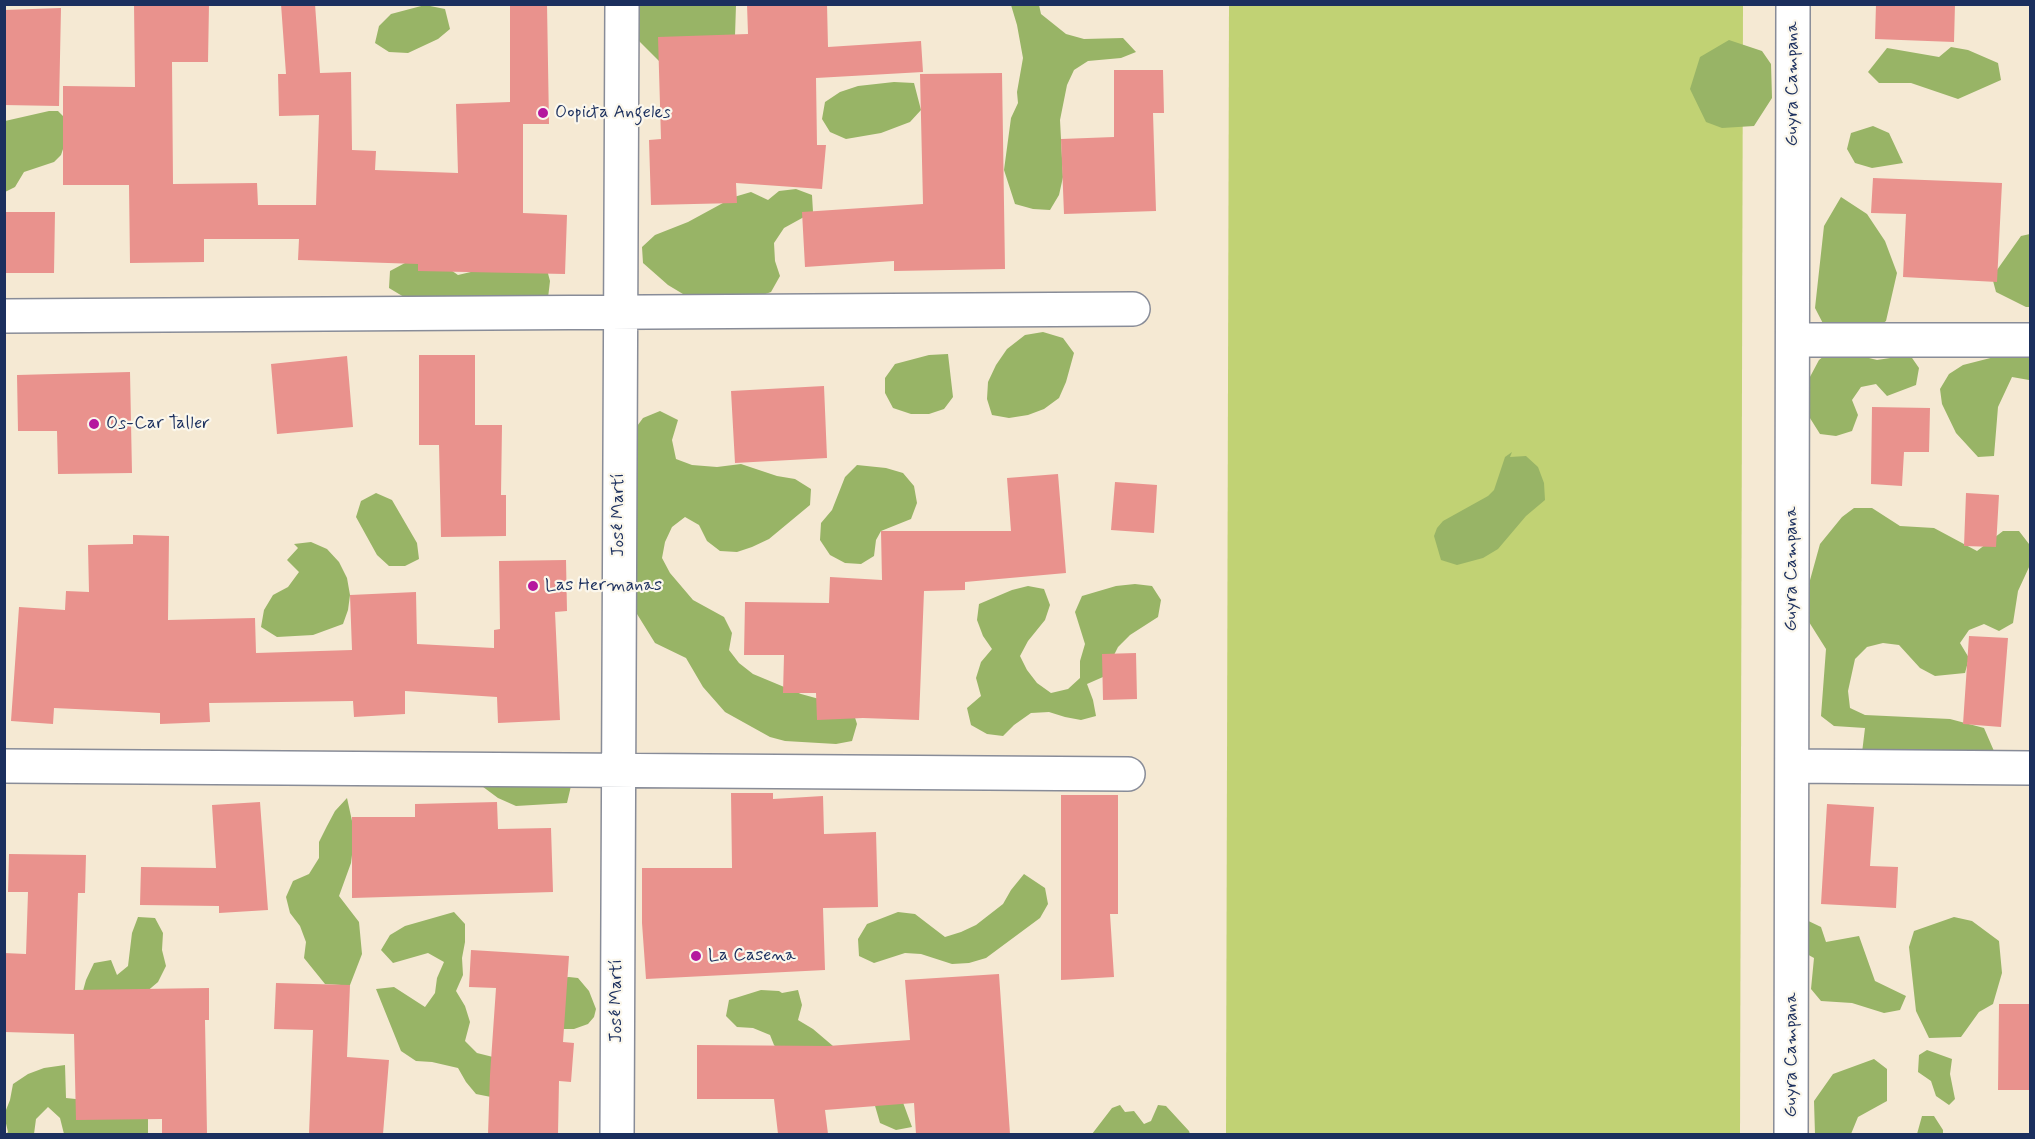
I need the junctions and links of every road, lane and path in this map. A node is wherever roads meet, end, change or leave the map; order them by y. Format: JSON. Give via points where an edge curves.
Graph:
{"nodes":[{"id":1,"x":622,"y":4,"type":"edge"},
{"id":2,"x":1793,"y":4,"type":"edge"},
{"id":3,"x":1133,"y":309,"type":"dead end"},
{"id":4,"x":620,"y":312,"type":"junction"},
{"id":5,"x":4,"y":316,"type":"edge"},
{"id":6,"x":1793,"y":340,"type":"junction"},
{"id":7,"x":2031,"y":340,"type":"edge"},
{"id":8,"x":4,"y":766,"type":"edge"},
{"id":9,"x":1792,"y":766,"type":"junction"},
{"id":10,"x":2031,"y":768,"type":"edge"},
{"id":11,"x":618,"y":770,"type":"junction"},
{"id":12,"x":1128,"y":774,"type":"dead end"},
{"id":13,"x":617,"y":1134,"type":"edge"},
{"id":14,"x":1791,"y":1134,"type":"edge"}],
"edges":[{"from":1,"to":4,"type":"street","name":"José Martí"},
{"from":2,"to":6,"type":"street","name":"Guyra Campana"},
{"from":3,"to":4,"type":"street"},
{"from":4,"to":5,"type":"street"},
{"from":4,"to":11,"type":"street","name":"José Martí"},
{"from":6,"to":7,"type":"street"},
{"from":6,"to":9,"type":"street","name":"Guyra Campana"},
{"from":8,"to":11,"type":"street"},
{"from":9,"to":10,"type":"street"},
{"from":9,"to":14,"type":"street","name":"Guyra Campana"},
{"from":11,"to":12,"type":"street"},
{"from":11,"to":13,"type":"street","name":"José Martí"}]}
